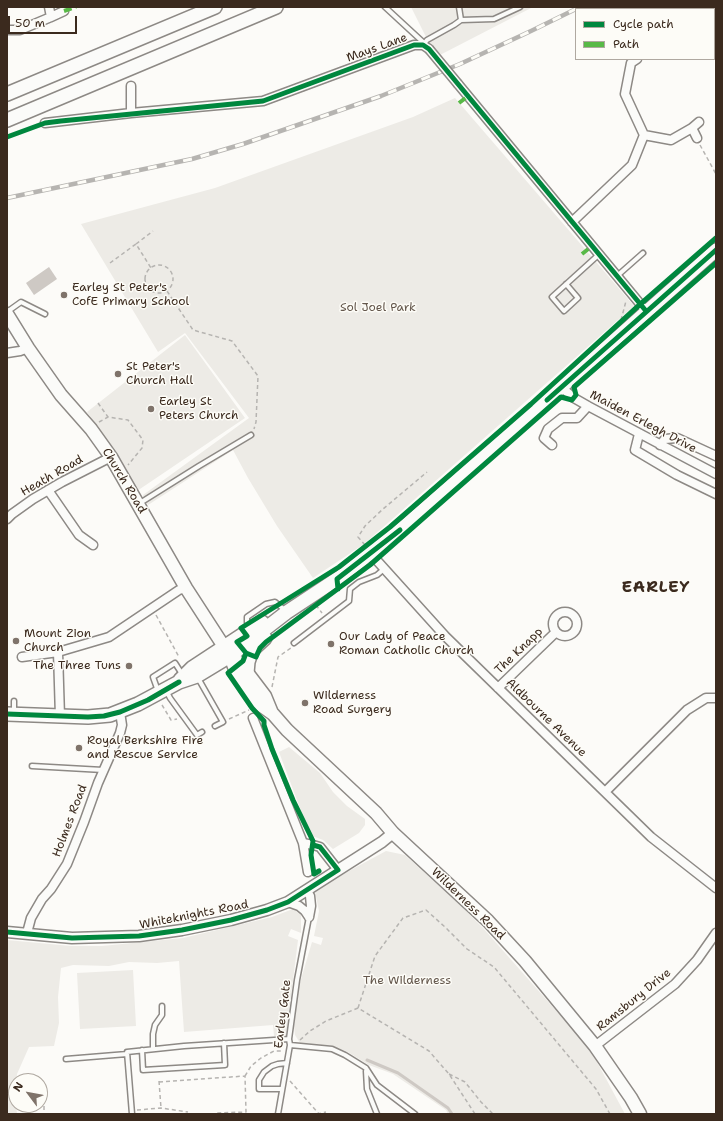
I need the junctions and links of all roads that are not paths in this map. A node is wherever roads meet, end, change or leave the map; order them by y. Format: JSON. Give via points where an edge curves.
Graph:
{"nodes":[{"id":1,"x":49,"y":7,"type":"edge"},
{"id":2,"x":216,"y":7,"type":"edge"},
{"id":3,"x":276,"y":7,"type":"edge"},
{"id":4,"x":385,"y":7,"type":"edge"},
{"id":5,"x":460,"y":7,"type":"edge"},
{"id":6,"x":520,"y":7,"type":"edge"},
{"id":7,"x":64,"y":11,"type":"dead end"},
{"id":8,"x":51,"y":17,"type":"junction"},
{"id":9,"x":461,"y":20,"type":"junction"},
{"id":10,"x":7,"y":30,"type":"edge"},
{"id":11,"x":426,"y":46,"type":"junction"},
{"id":12,"x":636,"y":60,"type":"edge"},
{"id":13,"x":131,"y":86,"type":"dead end"},
{"id":14,"x":7,"y":94,"type":"edge"},
{"id":15,"x":131,"y":113,"type":"junction"},
{"id":16,"x":7,"y":120,"type":"edge"},
{"id":17,"x":699,"y":122,"type":"dead end"},
{"id":18,"x":45,"y":123,"type":"dead end"},
{"id":19,"x":692,"y":128,"type":"junction"},
{"id":20,"x":644,"y":135,"type":"junction"},
{"id":21,"x":697,"y":138,"type":"road end"},
{"id":22,"x":572,"y":222,"type":"junction"},
{"id":23,"x":716,"y":250,"type":"edge"},
{"id":24,"x":643,"y":253,"type":"dead end"},
{"id":25,"x":598,"y":255,"type":"junction"},
{"id":26,"x":617,"y":276,"type":"junction"},
{"id":27,"x":566,"y":284,"type":"junction"},
{"id":28,"x":646,"y":311,"type":"junction"},
{"id":29,"x":7,"y":314,"type":"edge"},
{"id":30,"x":45,"y":314,"type":"dead end"},
{"id":31,"x":28,"y":348,"type":"junction"},
{"id":32,"x":7,"y":353,"type":"edge"},
{"id":33,"x":561,"y":387,"type":"junction"},
{"id":34,"x":588,"y":406,"type":"junction"},
{"id":35,"x":251,"y":434,"type":"road end"},
{"id":36,"x":639,"y":434,"type":"junction"},
{"id":37,"x":552,"y":445,"type":"dead end"},
{"id":38,"x":660,"y":445,"type":"junction"},
{"id":39,"x":716,"y":456,"type":"edge"},
{"id":40,"x":111,"y":457,"type":"junction"},
{"id":41,"x":716,"y":474,"type":"edge"},
{"id":42,"x":48,"y":490,"type":"junction"},
{"id":43,"x":716,"y":494,"type":"edge"},
{"id":44,"x":138,"y":504,"type":"junction"},
{"id":45,"x":7,"y":519,"type":"edge"},
{"id":46,"x":93,"y":545,"type":"dead end"},
{"id":47,"x":368,"y":550,"type":"junction"},
{"id":48,"x":385,"y":568,"type":"junction"},
{"id":49,"x":186,"y":588,"type":"junction"},
{"id":50,"x":287,"y":612,"type":"junction"},
{"id":51,"x":556,"y":632,"type":"dead end"},
{"id":52,"x":294,"y":643,"type":"road end"},
{"id":53,"x":227,"y":651,"type":"junction"},
{"id":54,"x":58,"y":652,"type":"junction"},
{"id":55,"x":22,"y":656,"type":"dead end"},
{"id":56,"x":247,"y":673,"type":"junction"},
{"id":57,"x":186,"y":678,"type":"junction"},
{"id":58,"x":498,"y":688,"type":"junction"},
{"id":59,"x":162,"y":696,"type":"junction"},
{"id":60,"x":716,"y":698,"type":"edge"},
{"id":61,"x":14,"y":701,"type":"dead end"},
{"id":62,"x":120,"y":712,"type":"junction"},
{"id":63,"x":11,"y":714,"type":"edge"},
{"id":64,"x":273,"y":714,"type":"junction"},
{"id":65,"x":60,"y":717,"type":"junction"},
{"id":66,"x":253,"y":718,"type":"dead end"},
{"id":67,"x":215,"y":726,"type":"dead end"},
{"id":68,"x":202,"y":732,"type":"dead end"},
{"id":69,"x":32,"y":766,"type":"dead end"},
{"id":70,"x":103,"y":770,"type":"junction"},
{"id":71,"x":605,"y":792,"type":"junction"},
{"id":72,"x":393,"y":833,"type":"junction"},
{"id":73,"x":303,"y":843,"type":"junction"},
{"id":74,"x":338,"y":870,"type":"junction"},
{"id":75,"x":308,"y":872,"type":"dead end"},
{"id":76,"x":716,"y":888,"type":"edge"},
{"id":77,"x":307,"y":891,"type":"junction"},
{"id":78,"x":288,"y":902,"type":"junction"},
{"id":79,"x":309,"y":917,"type":"junction"},
{"id":80,"x":7,"y":932,"type":"edge"},
{"id":81,"x":716,"y":933,"type":"edge"},
{"id":82,"x":27,"y":934,"type":"junction"},
{"id":83,"x":162,"y":1006,"type":"dead end"},
{"id":84,"x":290,"y":1039,"type":"junction"},
{"id":85,"x":224,"y":1043,"type":"junction"},
{"id":86,"x":292,"y":1046,"type":"junction"},
{"id":87,"x":595,"y":1046,"type":"junction"},
{"id":88,"x":153,"y":1049,"type":"junction"},
{"id":89,"x":142,"y":1050,"type":"junction"},
{"id":90,"x":127,"y":1054,"type":"junction"},
{"id":91,"x":66,"y":1059,"type":"dead end"},
{"id":92,"x":287,"y":1064,"type":"junction"},
{"id":93,"x":366,"y":1068,"type":"junction"},
{"id":94,"x":282,"y":1090,"type":"junction"},
{"id":95,"x":132,"y":1112,"type":"edge"},
{"id":96,"x":278,"y":1114,"type":"edge"},
{"id":97,"x":377,"y":1114,"type":"edge"},
{"id":98,"x":415,"y":1114,"type":"edge"},
{"id":99,"x":640,"y":1114,"type":"edge"}],
"edges":[{"from":1,"to":8,"type":"street"},
{"from":2,"to":14,"type":"main road"},
{"from":3,"to":16,"type":"main road"},
{"from":4,"to":11,"type":"lane"},
{"from":5,"to":9,"type":"lane"},
{"from":6,"to":9,"type":"lane","via":[[494,18]]},
{"from":7,"to":8,"type":"street"},
{"from":8,"to":10,"type":"street","via":[[20,30]]},
{"from":9,"to":11,"type":"lane"},
{"from":11,"to":15,"type":"street","name":"Mays Lane","via":[[414,45],[263,102]]},
{"from":11,"to":22,"type":"street","bridge":true},
{"from":12,"to":20,"type":"street","via":[[631,63],[625,94]]},
{"from":13,"to":15,"type":"street"},
{"from":15,"to":18,"type":"street","name":"Mays Lane"},
{"from":17,"to":19,"type":"street"},
{"from":19,"to":20,"type":"street","via":[[671,140]]},
{"from":19,"to":21,"type":"street"},
{"from":20,"to":22,"type":"street","via":[[632,165]]},
{"from":22,"to":25,"type":"street"},
{"from":23,"to":28,"type":"main road"},
{"from":24,"to":26,"type":"lane"},
{"from":25,"to":26,"type":"street"},
{"from":25,"to":27,"type":"lane"},
{"from":26,"to":28,"type":"street"},
{"from":27,"to":27,"type":"lane","via":[[552,297],[564,311],[578,298]]},
{"from":28,"to":33,"type":"main road"},
{"from":29,"to":30,"type":"lane","via":[[21,302]]},
{"from":29,"to":31,"type":"main road","name":"Church Road"},
{"from":31,"to":32,"type":"street"},
{"from":31,"to":40,"type":"main road","name":"Church Road","via":[[61,395],[91,429]]},
{"from":33,"to":34,"type":"street","name":"Maiden Erlegh Drive"},
{"from":33,"to":47,"type":"main road","via":[[411,520]]},
{"from":34,"to":36,"type":"street","name":"Maiden Erlegh Drive"},
{"from":34,"to":37,"type":"street","via":[[577,418],[562,418],[548,429],[544,438]]},
{"from":35,"to":44,"type":"lane"},
{"from":36,"to":38,"type":"street","name":"Maiden Erlegh Drive"},
{"from":36,"to":43,"type":"street","via":[[635,450]]},
{"from":38,"to":39,"type":"street","via":[[665,439],[677,438]]},
{"from":38,"to":41,"type":"street","name":"Maiden Erlegh Drive"},
{"from":40,"to":42,"type":"street","name":"Heath Road"},
{"from":40,"to":44,"type":"main road","name":"Church Road"},
{"from":42,"to":45,"type":"street","name":"Heath Road"},
{"from":42,"to":46,"type":"street","via":[[79,535]]},
{"from":44,"to":49,"type":"main road","name":"Church Road"},
{"from":47,"to":48,"type":"street","name":"Aldbourne Avenue"},
{"from":47,"to":50,"type":"main road","via":[[340,577]]},
{"from":48,"to":52,"type":"lane","via":[[350,589],[349,601]]},
{"from":48,"to":58,"type":"street","name":"Aldbourne Avenue","via":[[445,636]]},
{"from":49,"to":53,"type":"main road","name":"Church Road"},
{"from":49,"to":54,"type":"street","via":[[179,590],[109,637]]},
{"from":50,"to":53,"type":"main road"},
{"from":50,"to":53,"type":"main road","via":[[271,617],[250,629]]},
{"from":50,"to":56,"type":"main road","via":[[284,622],[252,650]]},
{"from":51,"to":58,"type":"street","name":"The Knapp"},
{"from":53,"to":56,"type":"main road","name":"Wilderness Road"},
{"from":53,"to":57,"type":"main road","via":[[192,668]]},
{"from":53,"to":64,"type":"main road","name":"Wilderness Road","via":[[237,675],[252,697]]},
{"from":54,"to":55,"type":"street"},
{"from":54,"to":65,"type":"street"},
{"from":56,"to":64,"type":"main road","name":"Wilderness Road","via":[[264,696]]},
{"from":57,"to":59,"type":"main road"},
{"from":57,"to":59,"type":"lane","via":[[175,663],[153,677]]},
{"from":57,"to":67,"type":"lane","via":[[223,722]]},
{"from":58,"to":71,"type":"street","name":"Aldbourne Avenue"},
{"from":59,"to":62,"type":"main road"},
{"from":59,"to":68,"type":"lane","via":[[170,698],[197,735]]},
{"from":60,"to":71,"type":"street","via":[[706,698],[687,710]]},
{"from":61,"to":63,"type":"lane"},
{"from":62,"to":65,"type":"main road","via":[[104,716]]},
{"from":62,"to":70,"type":"street","name":"Holmes Road","via":[[120,733]]},
{"from":63,"to":65,"type":"main road"},
{"from":64,"to":72,"type":"main road","name":"Wilderness Road","via":[[376,813]]},
{"from":66,"to":73,"type":"street"},
{"from":69,"to":70,"type":"lane"},
{"from":70,"to":82,"type":"street","name":"Holmes Road","via":[[67,864],[31,918]]},
{"from":71,"to":76,"type":"street","name":"Aldbourne Avenue","via":[[651,837]]},
{"from":72,"to":74,"type":"street","name":"Whiteknights Road"},
{"from":72,"to":87,"type":"main road","name":"Wilderness Road","via":[[488,920]]},
{"from":73,"to":74,"type":"street","via":[[320,848]]},
{"from":73,"to":75,"type":"street"},
{"from":74,"to":77,"type":"street","name":"Whiteknights Road"},
{"from":77,"to":78,"type":"street","name":"Whiteknights Road"},
{"from":77,"to":79,"type":"street","via":[[311,906]]},
{"from":78,"to":79,"type":"street","via":[[299,906]]},
{"from":78,"to":82,"type":"street","name":"Whiteknights Road","via":[[231,920],[139,936],[72,938]]},
{"from":79,"to":84,"type":"lane","name":"Earley Gate","via":[[297,980]]},
{"from":80,"to":82,"type":"street","name":"Whiteknights Road"},
{"from":81,"to":87,"type":"street","name":"Ramsbury Drive","via":[[697,960],[675,984]]},
{"from":83,"to":88,"type":"lane","via":[[162,1015],[155,1025],[153,1034]]},
{"from":84,"to":85,"type":"lane"},
{"from":84,"to":86,"type":"lane","name":"Earley Gate"},
{"from":85,"to":88,"type":"lane"},
{"from":85,"to":89,"type":"lane","via":[[226,1065],[143,1070]]},
{"from":86,"to":92,"type":"lane","name":"Earley Gate"},
{"from":86,"to":93,"type":"lane","via":[[332,1049]]},
{"from":87,"to":99,"type":"main road","name":"Wilderness Road"},
{"from":88,"to":89,"type":"lane"},
{"from":89,"to":90,"type":"lane"},
{"from":90,"to":91,"type":"lane"},
{"from":90,"to":95,"type":"lane"},
{"from":92,"to":94,"type":"lane","name":"Earley Gate"},
{"from":92,"to":94,"type":"lane","via":[[272,1066],[259,1080],[258,1089]]},
{"from":93,"to":97,"type":"lane","via":[[367,1089]]},
{"from":93,"to":98,"type":"lane","via":[[376,1086]]},
{"from":94,"to":96,"type":"lane","name":"Earley Gate"}]}
